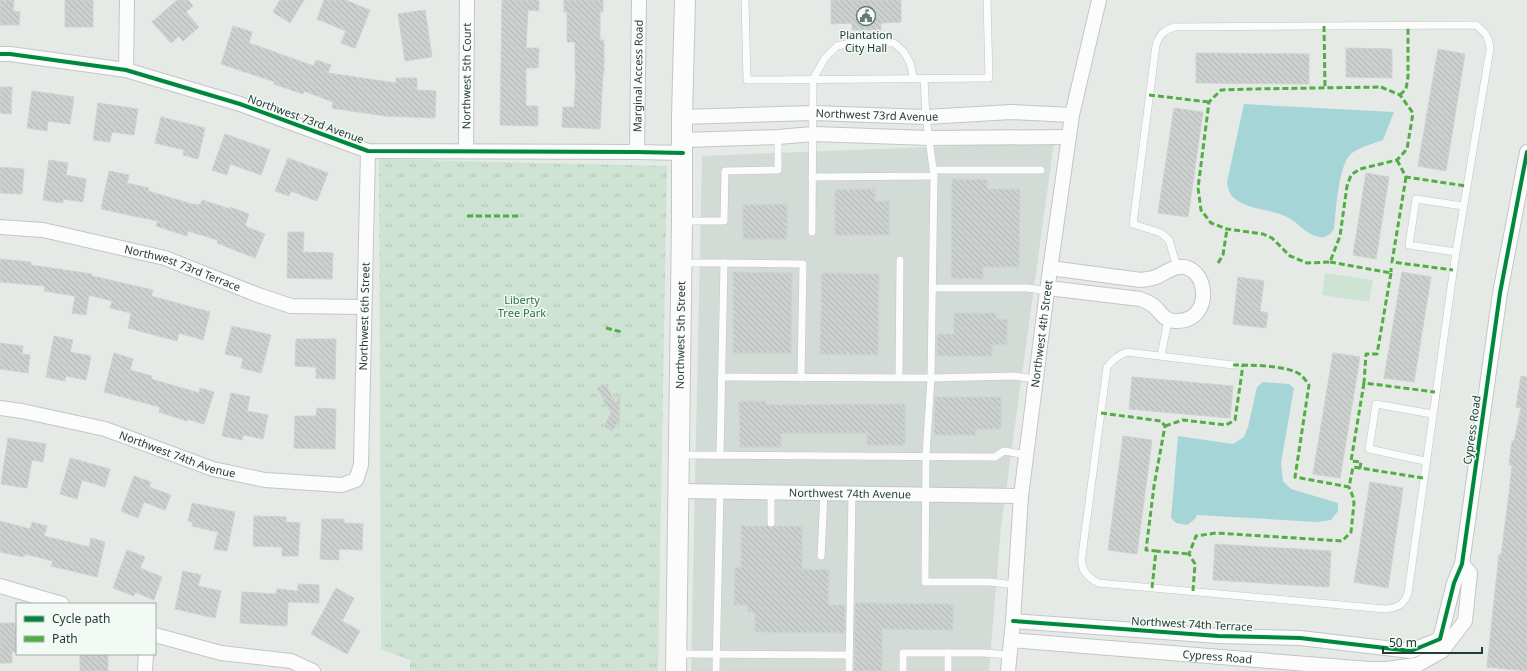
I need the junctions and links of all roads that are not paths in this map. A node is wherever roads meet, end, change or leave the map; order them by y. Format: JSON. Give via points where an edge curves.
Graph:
{"nodes":[{"id":1,"x":127,"y":0,"type":"edge"},
{"id":2,"x":466,"y":0,"type":"edge"},
{"id":3,"x":639,"y":0,"type":"edge"},
{"id":4,"x":685,"y":0,"type":"edge"},
{"id":5,"x":746,"y":0,"type":"edge"},
{"id":6,"x":987,"y":0,"type":"edge"},
{"id":7,"x":1099,"y":0,"type":"edge"},
{"id":8,"x":0,"y":54,"type":"edge"},
{"id":9,"x":126,"y":70,"type":"junction"},
{"id":10,"x":914,"y":78,"type":"junction"},
{"id":11,"x":924,"y":78,"type":"junction"},
{"id":12,"x":813,"y":79,"type":"junction"},
{"id":13,"x":813,"y":113,"type":"junction"},
{"id":14,"x":1072,"y":115,"type":"junction"},
{"id":15,"x":682,"y":117,"type":"junction"},
{"id":16,"x":926,"y":117,"type":"junction"},
{"id":17,"x":813,"y":134,"type":"junction"},
{"id":18,"x":778,"y":137,"type":"junction"},
{"id":19,"x":1069,"y":137,"type":"junction"},
{"id":20,"x":929,"y":138,"type":"junction"},
{"id":21,"x":683,"y":146,"type":"junction"},
{"id":22,"x":466,"y":151,"type":"junction"},
{"id":23,"x":368,"y":152,"type":"junction"},
{"id":24,"x":637,"y":152,"type":"junction"},
{"id":25,"x":1527,"y":152,"type":"edge"},
{"id":26,"x":1042,"y":170,"type":"dead end"},
{"id":27,"x":934,"y":173,"type":"junction"},
{"id":28,"x":812,"y":177,"type":"junction"},
{"id":29,"x":1463,"y":206,"type":"junction"},
{"id":30,"x":682,"y":221,"type":"junction"},
{"id":31,"x":0,"y":228,"type":"edge"},
{"id":32,"x":812,"y":232,"type":"dead end"},
{"id":33,"x":1456,"y":252,"type":"junction"},
{"id":34,"x":900,"y":260,"type":"dead end"},
{"id":35,"x":682,"y":263,"type":"junction"},
{"id":36,"x":724,"y":263,"type":"junction"},
{"id":37,"x":1177,"y":267,"type":"junction"},
{"id":38,"x":1050,"y":268,"type":"junction"},
{"id":39,"x":932,"y":288,"type":"junction"},
{"id":40,"x":1047,"y":290,"type":"junction"},
{"id":41,"x":364,"y":307,"type":"junction"},
{"id":42,"x":1168,"y":320,"type":"junction"},
{"id":43,"x":1161,"y":356,"type":"junction"},
{"id":44,"x":1233,"y":365,"type":"dead end"},
{"id":45,"x":721,"y":377,"type":"junction"},
{"id":46,"x":899,"y":377,"type":"junction"},
{"id":47,"x":801,"y":378,"type":"junction"},
{"id":48,"x":931,"y":378,"type":"junction"},
{"id":49,"x":1036,"y":379,"type":"junction"},
{"id":50,"x":0,"y":408,"type":"edge"},
{"id":51,"x":1432,"y":414,"type":"junction"},
{"id":52,"x":679,"y":455,"type":"junction"},
{"id":53,"x":720,"y":455,"type":"junction"},
{"id":54,"x":926,"y":455,"type":"junction"},
{"id":55,"x":1026,"y":455,"type":"junction"},
{"id":56,"x":1425,"y":461,"type":"junction"},
{"id":57,"x":356,"y":480,"type":"joint"},
{"id":58,"x":678,"y":491,"type":"junction"},
{"id":59,"x":720,"y":492,"type":"junction"},
{"id":60,"x":772,"y":493,"type":"junction"},
{"id":61,"x":824,"y":493,"type":"junction"},
{"id":62,"x":852,"y":494,"type":"junction"},
{"id":63,"x":925,"y":495,"type":"junction"},
{"id":64,"x":1021,"y":496,"type":"junction"},
{"id":65,"x":771,"y":523,"type":"dead end"},
{"id":66,"x":822,"y":556,"type":"dead end"},
{"id":67,"x":1462,"y":564,"type":"junction"},
{"id":68,"x":1015,"y":585,"type":"junction"},
{"id":69,"x":0,"y":586,"type":"edge"},
{"id":70,"x":59,"y":603,"type":"edge"},
{"id":71,"x":1013,"y":621,"type":"junction"},
{"id":72,"x":156,"y":635,"type":"edge"},
{"id":73,"x":1011,"y":640,"type":"junction"},
{"id":74,"x":1370,"y":647,"type":"junction"},
{"id":75,"x":948,"y":653,"type":"junction"},
{"id":76,"x":146,"y":655,"type":"edge"},
{"id":77,"x":717,"y":655,"type":"junction"},
{"id":78,"x":1010,"y":655,"type":"junction"},
{"id":79,"x":849,"y":656,"type":"junction"},
{"id":80,"x":676,"y":663,"type":"edge"},
{"id":81,"x":1369,"y":670,"type":"edge"},
{"id":82,"x":145,"y":671,"type":"edge"},
{"id":83,"x":313,"y":671,"type":"edge"},
{"id":84,"x":716,"y":671,"type":"edge"},
{"id":85,"x":849,"y":671,"type":"edge"},
{"id":86,"x":903,"y":671,"type":"edge"},
{"id":87,"x":948,"y":671,"type":"edge"},
{"id":88,"x":1008,"y":671,"type":"edge"}],
"edges":[{"from":1,"to":9,"type":"street"},
{"from":2,"to":22,"type":"street","name":"Northwest 5th Court"},
{"from":3,"to":24,"type":"street","name":"Marginal Access Road"},
{"from":4,"to":15,"type":"street","name":"Northwest 5th Street"},
{"from":5,"to":12,"type":"lane","via":[[747,80]]},
{"from":6,"to":11,"type":"lane","via":[[989,78]]},
{"from":7,"to":14,"type":"street","name":"Northwest 4th Street"},
{"from":8,"to":9,"type":"street","name":"Northwest 73rd Avenue"},
{"from":9,"to":23,"type":"street","name":"Northwest 73rd Avenue","via":[[240,104]]},
{"from":10,"to":11,"type":"lane"},
{"from":10,"to":12,"type":"lane"},
{"from":10,"to":12,"type":"lane","via":[[904,52],[894,43],[850,43],[837,46],[825,58]]},
{"from":11,"to":16,"type":"lane"},
{"from":12,"to":13,"type":"lane"},
{"from":13,"to":15,"type":"street","name":"Northwest 73rd Avenue"},
{"from":13,"to":16,"type":"street","name":"Northwest 73rd Avenue"},
{"from":13,"to":17,"type":"lane"},
{"from":14,"to":16,"type":"street","name":"Northwest 73rd Avenue","via":[[1011,112]]},
{"from":14,"to":19,"type":"street","name":"Northwest 4th Street"},
{"from":15,"to":21,"type":"street","name":"Northwest 5th Street"},
{"from":16,"to":20,"type":"lane"},
{"from":17,"to":18,"type":"street","name":"Northwest 73rd Avenue"},
{"from":17,"to":20,"type":"street","name":"Northwest 73rd Avenue"},
{"from":17,"to":28,"type":"lane"},
{"from":18,"to":21,"type":"street","name":"Northwest 73rd Avenue"},
{"from":18,"to":30,"type":"lane","via":[[778,170],[725,171],[724,221]]},
{"from":19,"to":20,"type":"street","name":"Northwest 73rd Avenue"},
{"from":19,"to":38,"type":"street","name":"Northwest 4th Street"},
{"from":20,"to":27,"type":"lane"},
{"from":21,"to":24,"type":"street","name":"Northwest 73rd Avenue"},
{"from":21,"to":30,"type":"street","name":"Northwest 5th Street"},
{"from":22,"to":23,"type":"street","name":"Northwest 73rd Avenue"},
{"from":22,"to":24,"type":"street","name":"Northwest 73rd Avenue"},
{"from":23,"to":41,"type":"street","name":"Northwest 6th Street"},
{"from":25,"to":67,"type":"street","name":"Cypress Road","via":[[1500,293]]},
{"from":26,"to":27,"type":"lane"},
{"from":27,"to":28,"type":"lane"},
{"from":27,"to":39,"type":"lane"},
{"from":28,"to":32,"type":"lane"},
{"from":29,"to":33,"type":"lane"},
{"from":29,"to":33,"type":"lane","via":[[1416,199],[1409,245]]},
{"from":29,"to":37,"type":"lane","via":[[1490,49],[1489,38],[1476,25],[1166,29],[1159,36],[1156,45],[1133,224],[1161,233],[1169,240]]},
{"from":30,"to":35,"type":"street","name":"Northwest 5th Street"},
{"from":31,"to":41,"type":"street","name":"Northwest 73rd Terrace","via":[[43,230],[165,258],[291,306]]},
{"from":33,"to":51,"type":"lane"},
{"from":34,"to":46,"type":"lane"},
{"from":35,"to":36,"type":"lane"},
{"from":35,"to":52,"type":"street","name":"Northwest 5th Street"},
{"from":36,"to":45,"type":"lane"},
{"from":36,"to":47,"type":"lane","via":[[803,264]]},
{"from":37,"to":38,"type":"street","via":[[1154,278],[1141,280]]},
{"from":37,"to":42,"type":"street","via":[[1188,268],[1196,275],[1201,284],[1203,299],[1195,315],[1185,320]]},
{"from":38,"to":40,"type":"street","name":"Northwest 4th Street"},
{"from":39,"to":40,"type":"lane"},
{"from":39,"to":48,"type":"lane"},
{"from":40,"to":42,"type":"street","via":[[1140,299],[1149,302]]},
{"from":40,"to":49,"type":"street","name":"Northwest 4th Street"},
{"from":41,"to":57,"type":"street","name":"Northwest 6th Street","via":[[361,465]]},
{"from":42,"to":43,"type":"lane"},
{"from":43,"to":44,"type":"lane"},
{"from":43,"to":56,"type":"lane","via":[[1127,352],[1112,360],[1107,367],[1081,562],[1083,571],[1098,583],[1394,608],[1405,600],[1408,593]]},
{"from":45,"to":47,"type":"lane"},
{"from":45,"to":53,"type":"lane"},
{"from":46,"to":47,"type":"lane"},
{"from":46,"to":48,"type":"lane"},
{"from":48,"to":49,"type":"lane","via":[[1013,376]]},
{"from":48,"to":54,"type":"lane"},
{"from":49,"to":55,"type":"street","name":"Northwest 4th Street"},
{"from":50,"to":57,"type":"street","name":"Northwest 74th Avenue","via":[[105,429],[213,469],[265,480],[342,485]]},
{"from":51,"to":56,"type":"lane"},
{"from":51,"to":56,"type":"lane","via":[[1376,404],[1369,449]]},
{"from":52,"to":53,"type":"lane"},
{"from":52,"to":58,"type":"street","name":"Northwest 5th Street"},
{"from":53,"to":54,"type":"lane"},
{"from":54,"to":55,"type":"lane","via":[[995,457],[1004,451]]},
{"from":54,"to":63,"type":"lane"},
{"from":55,"to":64,"type":"street","name":"Northwest 4th Street"},
{"from":58,"to":59,"type":"street","name":"Northwest 74th Avenue"},
{"from":58,"to":80,"type":"street","name":"Northwest 5th Street"},
{"from":59,"to":60,"type":"street","name":"Northwest 74th Avenue"},
{"from":59,"to":77,"type":"lane"},
{"from":60,"to":61,"type":"street","name":"Northwest 74th Avenue"},
{"from":60,"to":65,"type":"lane"},
{"from":61,"to":62,"type":"street","name":"Northwest 74th Avenue"},
{"from":61,"to":66,"type":"lane"},
{"from":62,"to":63,"type":"street","name":"Northwest 74th Avenue"},
{"from":62,"to":79,"type":"lane"},
{"from":63,"to":64,"type":"street","name":"Northwest 74th Avenue"},
{"from":63,"to":68,"type":"lane","via":[[925,582],[990,582]]},
{"from":64,"to":68,"type":"street","name":"Northwest 4th Street"},
{"from":67,"to":74,"type":"street","name":"Cypress Road","via":[[1454,583],[1440,639],[1411,651]]},
{"from":67,"to":81,"type":"street","name":"Cypress Road","via":[[1470,573],[1465,620],[1442,651],[1417,665]]},
{"from":68,"to":71,"type":"street","name":"Northwest 4th Street"},
{"from":69,"to":70,"type":"street"},
{"from":71,"to":73,"type":"street","name":"Northwest 4th Street"},
{"from":71,"to":74,"type":"street","name":"Northwest 74th Terrace","via":[[1218,636],[1300,638]]},
{"from":72,"to":83,"type":"street","via":[[221,653],[291,661]]},
{"from":73,"to":78,"type":"street","name":"Northwest 4th Street"},
{"from":73,"to":81,"type":"street","name":"Cypress Road"},
{"from":74,"to":81,"type":"street"},
{"from":75,"to":78,"type":"lane"},
{"from":75,"to":86,"type":"lane","via":[[903,653]]},
{"from":75,"to":87,"type":"lane"},
{"from":76,"to":82,"type":"street"},
{"from":77,"to":79,"type":"lane"},
{"from":77,"to":80,"type":"lane"},
{"from":77,"to":84,"type":"lane"},
{"from":78,"to":88,"type":"street","name":"Northwest 4th Street"},
{"from":79,"to":85,"type":"lane"}]}
